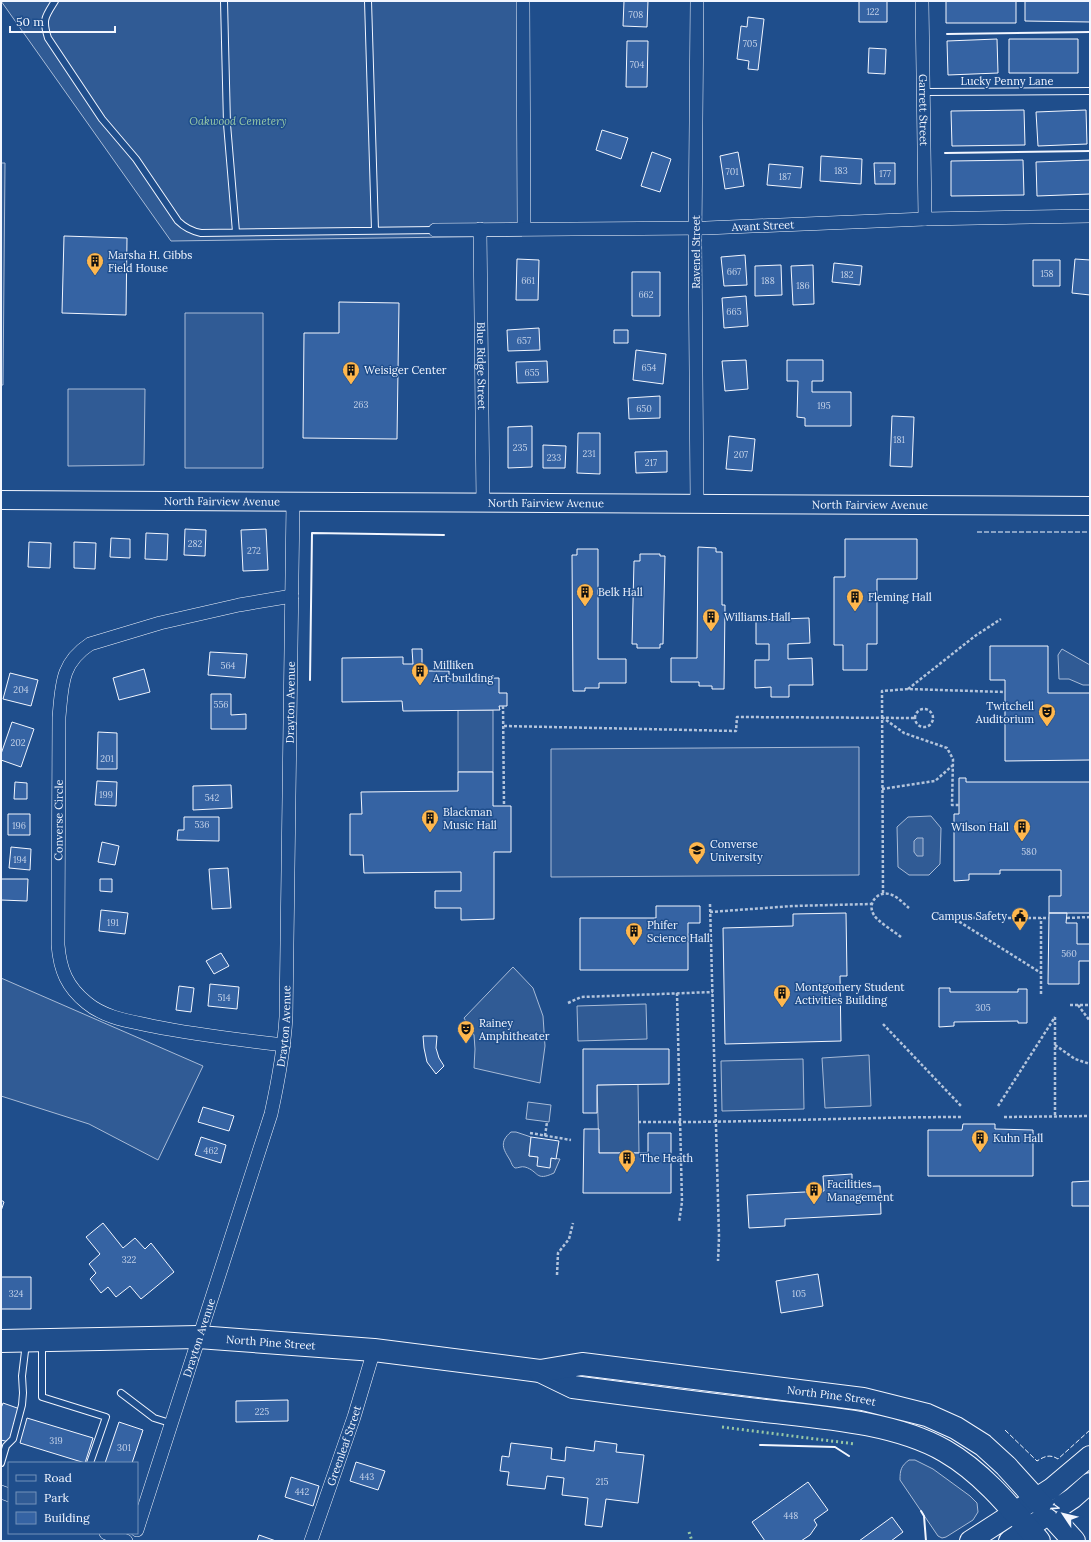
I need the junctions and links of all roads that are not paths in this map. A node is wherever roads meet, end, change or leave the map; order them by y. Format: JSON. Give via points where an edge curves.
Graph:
{"nodes":[{"id":1,"x":54,"y":1,"type":"edge"},
{"id":2,"x":224,"y":1,"type":"edge"},
{"id":3,"x":368,"y":1,"type":"edge"},
{"id":4,"x":523,"y":1,"type":"edge"},
{"id":5,"x":697,"y":1,"type":"edge"},
{"id":6,"x":922,"y":1,"type":"edge"},
{"id":7,"x":1090,"y":91,"type":"edge"},
{"id":8,"x":924,"y":92,"type":"junction"},
{"id":9,"x":1090,"y":216,"type":"edge"},
{"id":10,"x":925,"y":219,"type":"junction"},
{"id":11,"x":524,"y":228,"type":"junction"},
{"id":12,"x":696,"y":228,"type":"junction"},
{"id":13,"x":480,"y":229,"type":"junction"},
{"id":14,"x":375,"y":230,"type":"junction"},
{"id":15,"x":435,"y":230,"type":"joint"},
{"id":16,"x":236,"y":232,"type":"junction"},
{"id":17,"x":1,"y":500,"type":"edge"},
{"id":18,"x":293,"y":502,"type":"junction"},
{"id":19,"x":483,"y":503,"type":"junction"},
{"id":20,"x":697,"y":504,"type":"junction"},
{"id":21,"x":1090,"y":506,"type":"edge"},
{"id":22,"x":292,"y":596,"type":"junction"},
{"id":23,"x":284,"y":1045,"type":"junction"},
{"id":24,"x":198,"y":1337,"type":"junction"},
{"id":25,"x":35,"y":1340,"type":"junction"},
{"id":26,"x":1,"y":1341,"type":"edge"},
{"id":27,"x":374,"y":1350,"type":"junction"},
{"id":28,"x":540,"y":1371,"type":"junction"},
{"id":29,"x":121,"y":1394,"type":"dead end"},
{"id":30,"x":170,"y":1423,"type":"junction"},
{"id":31,"x":1090,"y":1456,"type":"edge"},
{"id":32,"x":1,"y":1462,"type":"edge"},
{"id":33,"x":90,"y":1462,"type":"edge"},
{"id":34,"x":1090,"y":1483,"type":"edge"},
{"id":35,"x":1042,"y":1506,"type":"junction"},
{"id":36,"x":140,"y":1508,"type":"edge"},
{"id":37,"x":138,"y":1523,"type":"edge"},
{"id":38,"x":1027,"y":1527,"type":"edge"},
{"id":39,"x":108,"y":1534,"type":"edge"},
{"id":40,"x":126,"y":1541,"type":"edge"},
{"id":41,"x":311,"y":1541,"type":"edge"},
{"id":42,"x":970,"y":1541,"type":"edge"},
{"id":43,"x":1008,"y":1541,"type":"edge"},
{"id":44,"x":1074,"y":1541,"type":"edge"}],
"edges":[{"from":1,"to":16,"type":"lane","via":[[44,25],[48,38],[102,119],[136,159],[178,221],[184,227],[201,233]]},
{"from":2,"to":16,"type":"lane","via":[[227,124]]},
{"from":3,"to":14,"type":"lane"},
{"from":4,"to":11,"type":"street"},
{"from":5,"to":12,"type":"street","name":"Ravenel Street"},
{"from":6,"to":8,"type":"street","name":"Garrett Street"},
{"from":7,"to":8,"type":"lane","name":"Lucky Penny Lane"},
{"from":8,"to":10,"type":"street","name":"Garrett Street"},
{"from":9,"to":10,"type":"street","name":"Avant Street"},
{"from":10,"to":12,"type":"street","name":"Avant Street"},
{"from":11,"to":12,"type":"street","name":"Avant Street"},
{"from":11,"to":13,"type":"street","name":"Avant Street"},
{"from":12,"to":20,"type":"street","name":"Ravenel Street"},
{"from":13,"to":15,"type":"street","name":"Avant Street"},
{"from":13,"to":19,"type":"street","name":"Blue Ridge Street"},
{"from":14,"to":15,"type":"lane"},
{"from":14,"to":16,"type":"lane"},
{"from":17,"to":18,"type":"street","name":"North Fairview Avenue"},
{"from":18,"to":19,"type":"street","name":"North Fairview Avenue"},
{"from":18,"to":22,"type":"street","name":"Drayton Avenue"},
{"from":19,"to":20,"type":"street","name":"North Fairview Avenue"},
{"from":20,"to":21,"type":"street","name":"North Fairview Avenue"},
{"from":22,"to":23,"type":"street","name":"Drayton Avenue"},
{"from":22,"to":23,"type":"street","name":"Converse Circle","via":[[239,605],[90,644],[76,654],[66,669],[59,717],[58,945],[59,961],[74,991],[87,1004],[119,1019],[188,1034]]},
{"from":23,"to":24,"type":"street","name":"Drayton Avenue","via":[[279,1080],[270,1114]]},
{"from":24,"to":25,"type":"highway","name":"North Pine Street"},
{"from":24,"to":27,"type":"highway","name":"North Pine Street"},
{"from":24,"to":30,"type":"street","name":"Drayton Avenue"},
{"from":25,"to":26,"type":"highway","name":"North Pine Street"},
{"from":25,"to":32,"type":"lane","via":[[22,1376],[24,1393],[13,1438],[6,1446]]},
{"from":25,"to":33,"type":"lane","via":[[42,1397],[106,1417]]},
{"from":27,"to":28,"type":"highway","name":"North Pine Street"},
{"from":27,"to":41,"type":"street","name":"Greenleaf Street"},
{"from":28,"to":35,"type":"highway","name":"North Pine Street","via":[[582,1364],[863,1399],[927,1415],[956,1428],[983,1446],[1006,1466]]},
{"from":28,"to":38,"type":"highway","name":"North Pine Street","via":[[573,1387],[861,1423],[923,1440],[946,1452],[980,1477]]},
{"from":29,"to":30,"type":"lane","via":[[154,1418]]},
{"from":30,"to":36,"type":"street","name":"Drayton Avenue"},
{"from":31,"to":35,"type":"main road","via":[[1052,1488]]},
{"from":34,"to":35,"type":"main road","via":[[1073,1498]]},
{"from":35,"to":38,"type":"main road"},
{"from":35,"to":44,"type":"highway","name":"North Pine Street"},
{"from":36,"to":37,"type":"street","name":"Drayton Avenue"},
{"from":38,"to":42,"type":"main road"},
{"from":38,"to":43,"type":"main road"},
{"from":39,"to":40,"type":"street"}]}
